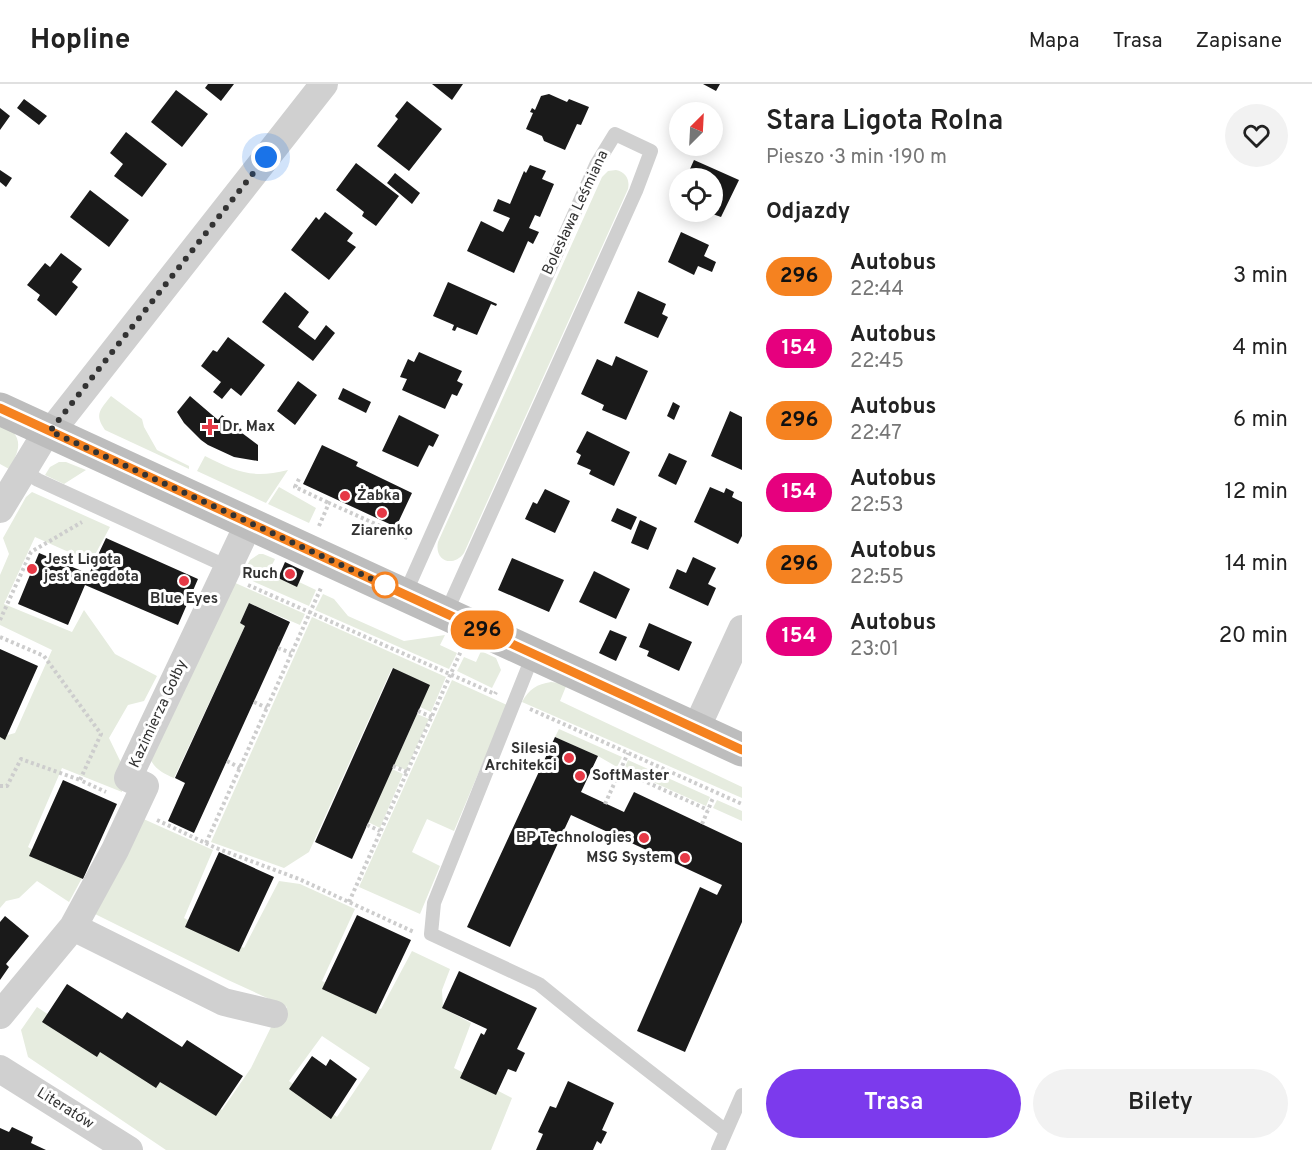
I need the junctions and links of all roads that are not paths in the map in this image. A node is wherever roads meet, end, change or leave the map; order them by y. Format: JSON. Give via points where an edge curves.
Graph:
{"nodes":[{"id":1,"x":324,"y":84,"type":"edge"},
{"id":2,"x":0,"y":409,"type":"edge"},
{"id":3,"x":50,"y":431,"type":"junction"},
{"id":4,"x":23,"y":471,"type":"junction"},
{"id":5,"x":0,"y":508,"type":"edge"},
{"id":6,"x":249,"y":523,"type":"junction"},
{"id":7,"x":226,"y":571,"type":"junction"},
{"id":8,"x":405,"y":594,"type":"junction"},
{"id":9,"x":446,"y":613,"type":"junction"},
{"id":10,"x":742,"y":630,"type":"edge"},
{"id":11,"x":534,"y":655,"type":"junction"},
{"id":12,"x":696,"y":729,"type":"junction"},
{"id":13,"x":742,"y":750,"type":"edge"},
{"id":14,"x":73,"y":927,"type":"junction"},
{"id":15,"x":274,"y":1014,"type":"dead end"},
{"id":16,"x":0,"y":1015,"type":"edge"},
{"id":17,"x":0,"y":1069,"type":"edge"},
{"id":18,"x":742,"y":1095,"type":"edge"},
{"id":19,"x":726,"y":1131,"type":"junction"},
{"id":20,"x":129,"y":1150,"type":"edge"},
{"id":21,"x":718,"y":1150,"type":"edge"}],
"edges":[{"from":1,"to":3,"type":"street"},
{"from":2,"to":3,"type":"street"},
{"from":3,"to":4,"type":"street"},
{"from":3,"to":6,"type":"street"},
{"from":4,"to":5,"type":"street"},
{"from":4,"to":7,"type":"lane"},
{"from":6,"to":7,"type":"street","name":"Kazimierza Gołby"},
{"from":6,"to":8,"type":"street"},
{"from":7,"to":14,"type":"street","name":"Kazimierza Gołby","via":[[128,778],[145,786]]},
{"from":8,"to":9,"type":"street"},
{"from":8,"to":9,"type":"lane","name":"Bolesława Leśmiana","via":[[596,165],[615,134],[651,151],[632,202]]},
{"from":9,"to":11,"type":"street"},
{"from":10,"to":12,"type":"street"},
{"from":11,"to":12,"type":"street"},
{"from":11,"to":19,"type":"lane","via":[[434,903],[431,934],[539,984]]},
{"from":12,"to":13,"type":"street"},
{"from":14,"to":15,"type":"street","via":[[224,1002]]},
{"from":14,"to":16,"type":"street","name":"Kazimierza Gołby"},
{"from":17,"to":20,"type":"street","name":"Literatów"},
{"from":18,"to":19,"type":"lane"},
{"from":19,"to":21,"type":"lane"}]}
